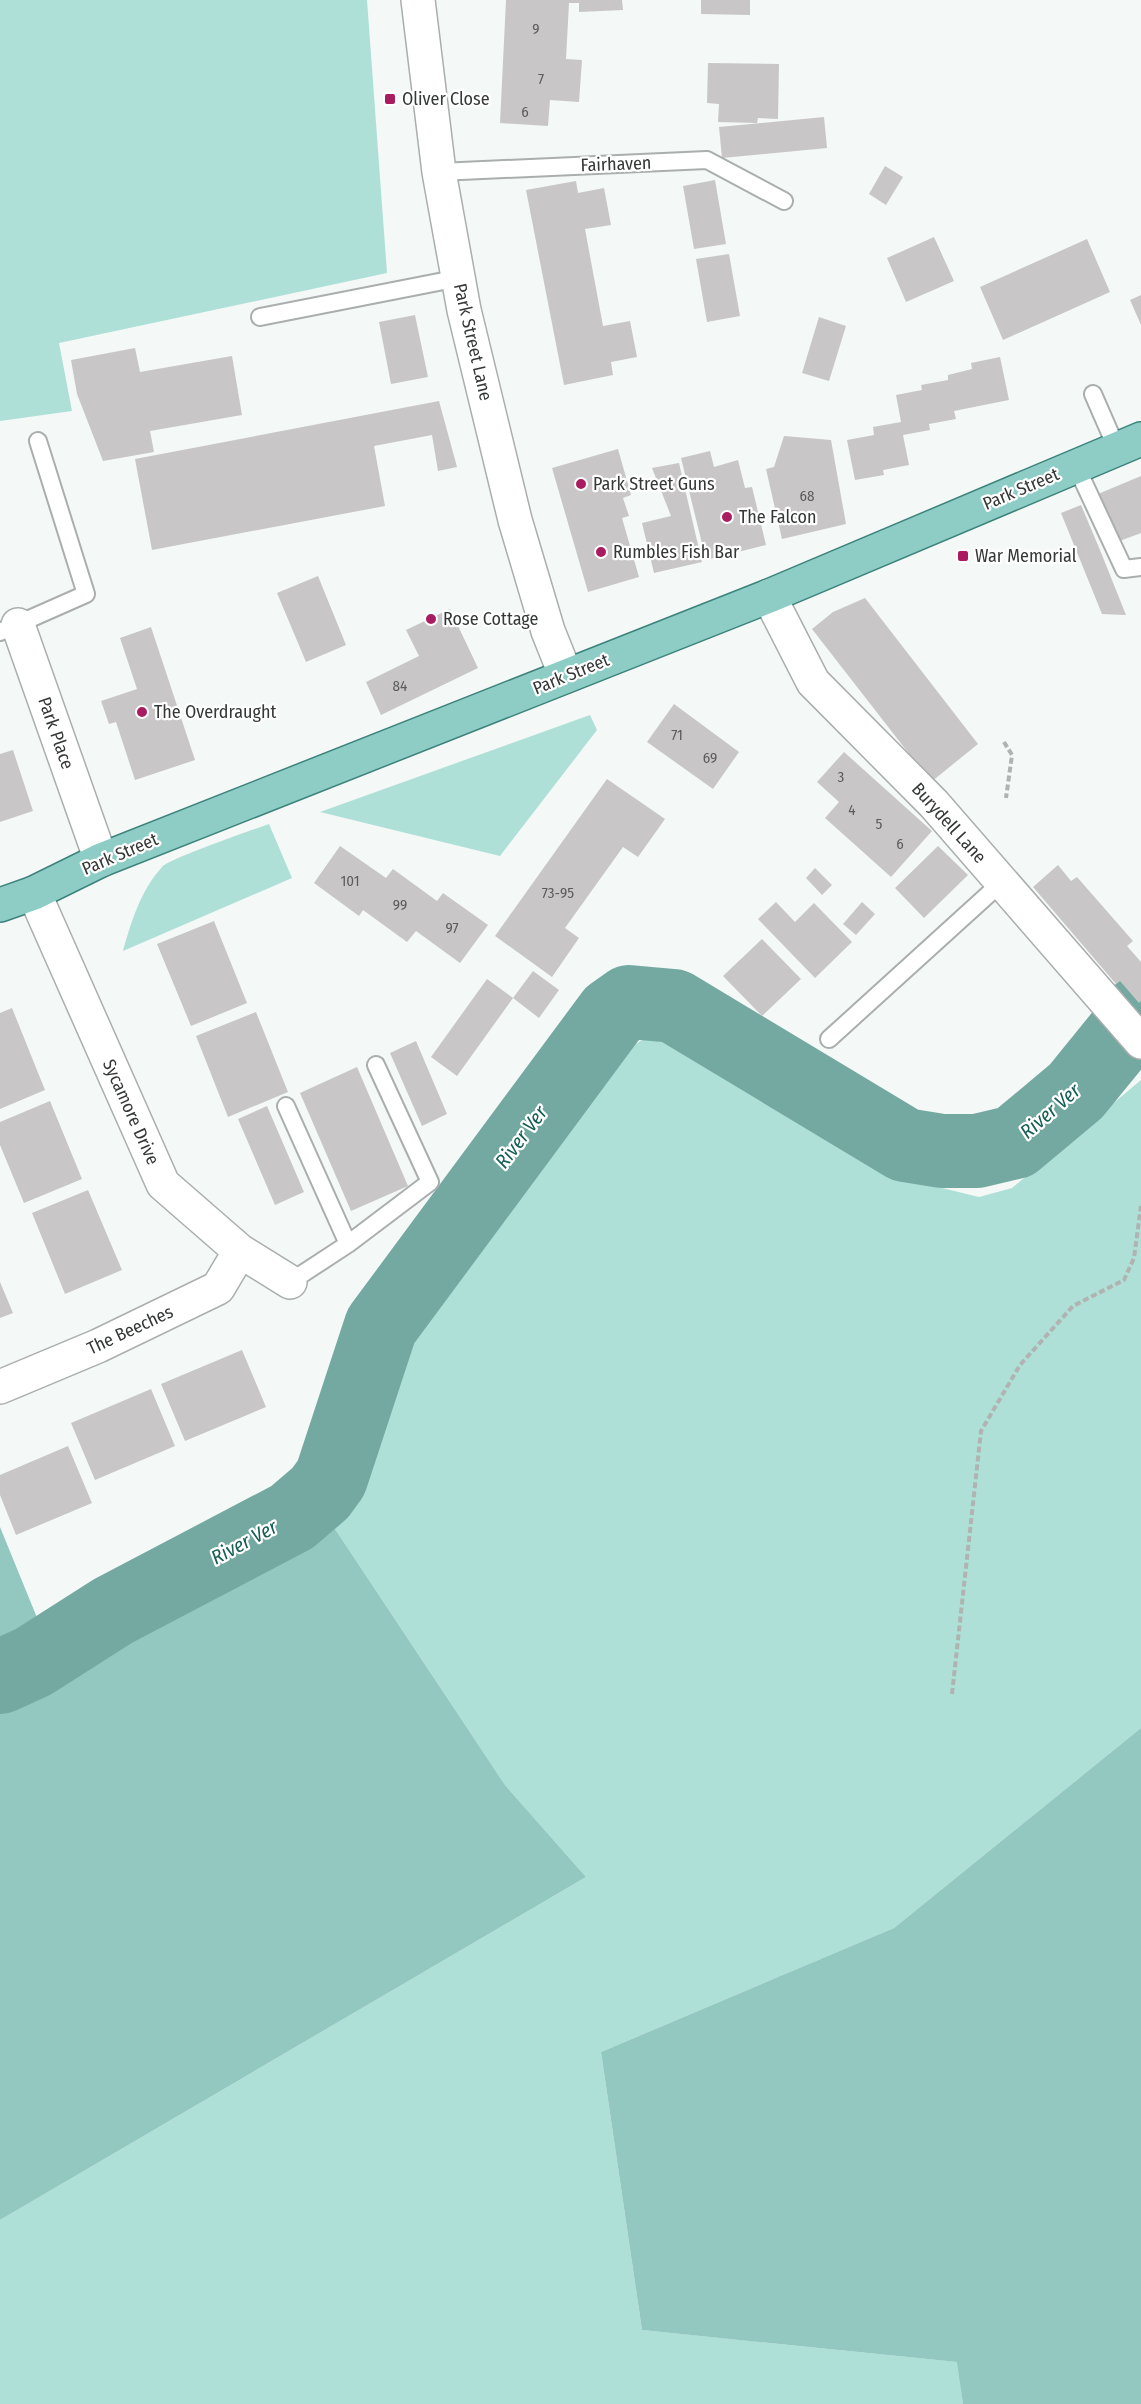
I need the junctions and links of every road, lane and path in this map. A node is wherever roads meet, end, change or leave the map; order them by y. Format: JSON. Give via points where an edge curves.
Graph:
{"nodes":[{"id":1,"x":418,"y":0,"type":"edge"},
{"id":2,"x":439,"y":172,"type":"junction"},
{"id":3,"x":784,"y":201,"type":"dead end"},
{"id":4,"x":459,"y":278,"type":"junction"},
{"id":5,"x":260,"y":317,"type":"dead end"},
{"id":6,"x":1093,"y":394,"type":"dead end"},
{"id":7,"x":38,"y":441,"type":"dead end"},
{"id":8,"x":1129,"y":444,"type":"edge"},
{"id":9,"x":1076,"y":466,"type":"junction"},
{"id":10,"x":1141,"y":567,"type":"edge"},
{"id":11,"x":769,"y":596,"type":"junction"},
{"id":12,"x":9,"y":629,"type":"edge"},
{"id":13,"x":566,"y":676,"type":"junction"},
{"id":14,"x":1004,"y":741,"type":"dead end"},
{"id":15,"x":1006,"y":798,"type":"dead end"},
{"id":16,"x":101,"y":860,"type":"junction"},
{"id":17,"x":1002,"y":882,"type":"junction"},
{"id":18,"x":34,"y":893,"type":"junction"},
{"id":19,"x":0,"y":905,"type":"edge"},
{"id":20,"x":829,"y":1039,"type":"dead end"},
{"id":21,"x":1141,"y":1042,"type":"edge"},
{"id":22,"x":376,"y":1065,"type":"dead end"},
{"id":23,"x":286,"y":1106,"type":"dead end"},
{"id":24,"x":1141,"y":1206,"type":"edge"},
{"id":25,"x":348,"y":1244,"type":"junction"},
{"id":26,"x":240,"y":1251,"type":"junction"},
{"id":27,"x":290,"y":1282,"type":"joint"},
{"id":28,"x":0,"y":1387,"type":"edge"},
{"id":29,"x":952,"y":1694,"type":"dead end"}],
"edges":[{"from":1,"to":2,"type":"street","name":"Park Street Lane"},
{"from":2,"to":3,"type":"lane","name":"Fairhaven","via":[[707,160]]},
{"from":2,"to":4,"type":"street","name":"Park Street Lane"},
{"from":4,"to":5,"type":"lane"},
{"from":4,"to":13,"type":"street","name":"Park Street Lane","via":[[514,520]]},
{"from":6,"to":8,"type":"lane"},
{"from":7,"to":12,"type":"lane","via":[[86,594]]},
{"from":8,"to":9,"type":"main road","name":"Park Street"},
{"from":9,"to":10,"type":"lane","via":[[1124,569]]},
{"from":9,"to":11,"type":"main road","name":"Park Street"},
{"from":11,"to":13,"type":"main road","name":"Park Street"},
{"from":11,"to":17,"type":"street","name":"Burydell Lane","via":[[813,682],[934,804]]},
{"from":12,"to":16,"type":"street","name":"Park Place"},
{"from":13,"to":16,"type":"main road","name":"Park Street"},
{"from":14,"to":15,"type":"path","via":[[1012,755]]},
{"from":16,"to":18,"type":"main road","name":"Park Street"},
{"from":17,"to":20,"type":"lane"},
{"from":17,"to":21,"type":"street","name":"Burydell Lane"},
{"from":18,"to":19,"type":"main road","name":"Park Street"},
{"from":18,"to":26,"type":"street","name":"Sycamore Drive","via":[[163,1184]]},
{"from":22,"to":25,"type":"lane","via":[[430,1182]]},
{"from":23,"to":25,"type":"lane"},
{"from":24,"to":29,"type":"path","via":[[1134,1258],[1124,1280],[1073,1306],[1020,1365],[981,1431]]},
{"from":25,"to":27,"type":"lane"},
{"from":26,"to":27,"type":"street","name":"Sycamore Drive"},
{"from":26,"to":28,"type":"street","name":"The Beeches","via":[[218,1287],[98,1346]]}]}
